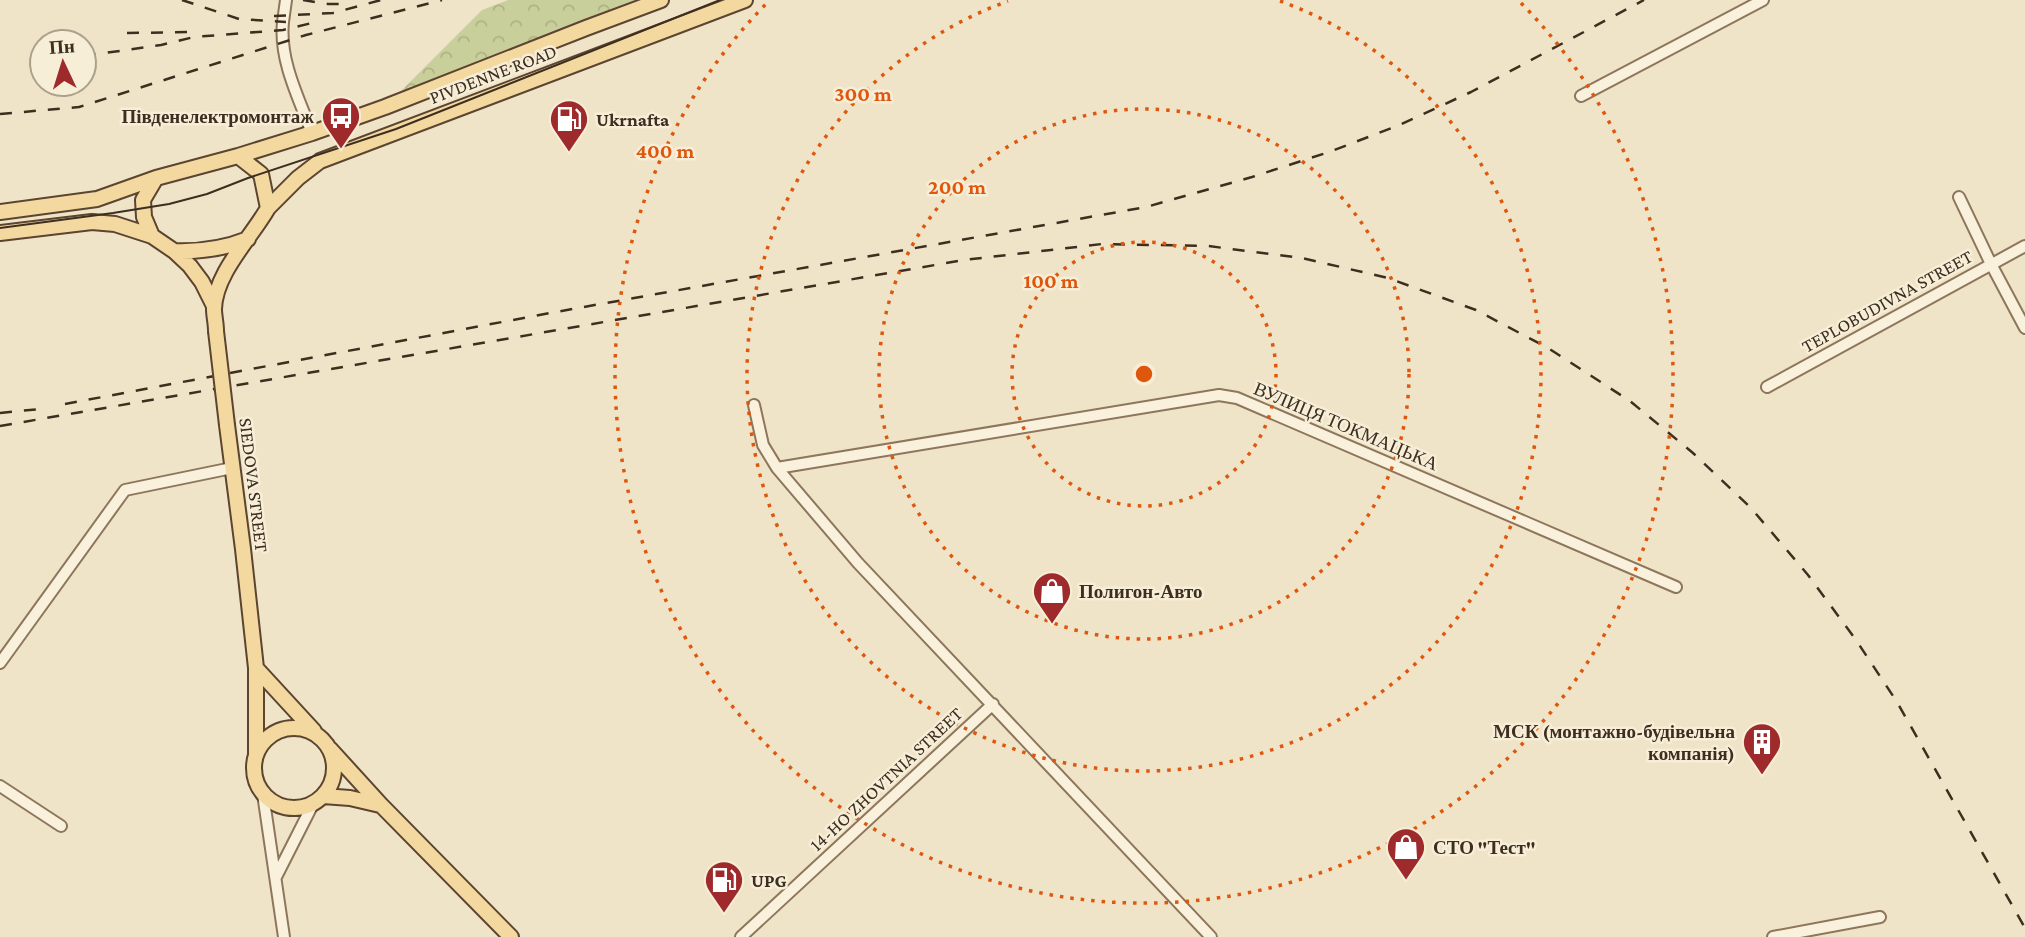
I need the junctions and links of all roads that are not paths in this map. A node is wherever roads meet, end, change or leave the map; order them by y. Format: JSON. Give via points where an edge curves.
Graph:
{"nodes":[{"id":1,"x":286,"y":0,"type":"edge"},
{"id":2,"x":661,"y":0,"type":"edge"},
{"id":3,"x":745,"y":0,"type":"edge"},
{"id":4,"x":1763,"y":0,"type":"edge"},
{"id":5,"x":1581,"y":96,"type":"dead end"},
{"id":6,"x":312,"y":133,"type":"junction"},
{"id":7,"x":238,"y":156,"type":"junction"},
{"id":8,"x":156,"y":177,"type":"junction"},
{"id":9,"x":1958,"y":197,"type":"dead end"},
{"id":10,"x":268,"y":208,"type":"junction"},
{"id":11,"x":0,"y":212,"type":"edge"},
{"id":12,"x":0,"y":233,"type":"edge"},
{"id":13,"x":152,"y":236,"type":"junction"},
{"id":14,"x":250,"y":238,"type":"junction"},
{"id":15,"x":2025,"y":246,"type":"edge"},
{"id":16,"x":174,"y":251,"type":"junction"},
{"id":17,"x":1991,"y":264,"type":"junction"},
{"id":18,"x":214,"y":306,"type":"junction"},
{"id":19,"x":2025,"y":328,"type":"edge"},
{"id":20,"x":1767,"y":387,"type":"dead end"},
{"id":21,"x":754,"y":405,"type":"dead end"},
{"id":22,"x":232,"y":468,"type":"junction"},
{"id":23,"x":777,"y":468,"type":"junction"},
{"id":24,"x":1676,"y":587,"type":"dead end"},
{"id":25,"x":0,"y":663,"type":"edge"},
{"id":26,"x":256,"y":668,"type":"junction"},
{"id":27,"x":993,"y":704,"type":"junction"},
{"id":28,"x":326,"y":744,"type":"junction"},
{"id":29,"x":256,"y":755,"type":"junction"},
{"id":30,"x":0,"y":786,"type":"edge"},
{"id":31,"x":263,"y":794,"type":"junction"},
{"id":32,"x":318,"y":800,"type":"junction"},
{"id":33,"x":381,"y":805,"type":"junction"},
{"id":34,"x":61,"y":827,"type":"dead end"},
{"id":35,"x":276,"y":877,"type":"junction"},
{"id":36,"x":1880,"y":917,"type":"dead end"},
{"id":37,"x":284,"y":937,"type":"edge"},
{"id":38,"x":511,"y":937,"type":"edge"},
{"id":39,"x":741,"y":937,"type":"edge"},
{"id":40,"x":1211,"y":937,"type":"edge"},
{"id":41,"x":1773,"y":937,"type":"edge"}],
"edges":[{"from":1,"to":6,"type":"street","via":[[285,54]]},
{"from":2,"to":6,"type":"main road","name":"PIVDENNE ROAD"},
{"from":3,"to":10,"type":"main road","name":"PIVDENNE ROAD","via":[[320,161]]},
{"from":4,"to":5,"type":"street"},
{"from":6,"to":7,"type":"main road","name":"PIVDENNE ROAD"},
{"from":7,"to":8,"type":"main road"},
{"from":7,"to":10,"type":"main road","via":[[261,174]]},
{"from":8,"to":11,"type":"main road","via":[[97,199]]},
{"from":8,"to":13,"type":"main road","via":[[143,200]]},
{"from":9,"to":17,"type":"street"},
{"from":10,"to":14,"type":"main road"},
{"from":12,"to":13,"type":"main road","via":[[92,222]]},
{"from":13,"to":16,"type":"main road"},
{"from":14,"to":16,"type":"main road","via":[[201,252]]},
{"from":14,"to":18,"type":"main road","name":"SIEDOVA STREET","via":[[230,264]]},
{"from":15,"to":17,"type":"street","name":"TEPLOBUDIVNA STREET"},
{"from":16,"to":18,"type":"main road","name":"SIEDOVA STREET","via":[[202,282]]},
{"from":17,"to":19,"type":"street"},
{"from":17,"to":20,"type":"street","name":"TEPLOBUDIVNA STREET"},
{"from":18,"to":22,"type":"main road","name":"SIEDOVA STREET","bridge":true},
{"from":21,"to":23,"type":"street","via":[[763,445]]},
{"from":22,"to":25,"type":"street","via":[[125,490]]},
{"from":22,"to":26,"type":"main road","name":"SIEDOVA STREET"},
{"from":23,"to":24,"type":"street","name":"ВУЛИЦЯ ТОКМАЦЬКА","via":[[1219,396],[1237,398]]},
{"from":23,"to":27,"type":"street","via":[[858,563]]},
{"from":26,"to":28,"type":"main road"},
{"from":26,"to":29,"type":"main road","name":"SIEDOVA STREET"},
{"from":27,"to":39,"type":"street","name":"14-HO ZHOVTNIA STREET"},
{"from":27,"to":40,"type":"street"},
{"from":28,"to":29,"type":"main road","via":[[312,732],[286,729],[273,734]]},
{"from":28,"to":32,"type":"main road","via":[[334,774]]},
{"from":28,"to":33,"type":"main road"},
{"from":29,"to":31,"type":"main road","via":[[256,782]]},
{"from":30,"to":34,"type":"street"},
{"from":31,"to":32,"type":"main road","via":[[286,808]]},
{"from":31,"to":35,"type":"street"},
{"from":32,"to":33,"type":"main road","via":[[350,798]]},
{"from":32,"to":35,"type":"street"},
{"from":33,"to":38,"type":"main road"},
{"from":35,"to":37,"type":"street"},
{"from":36,"to":41,"type":"street"}]}
